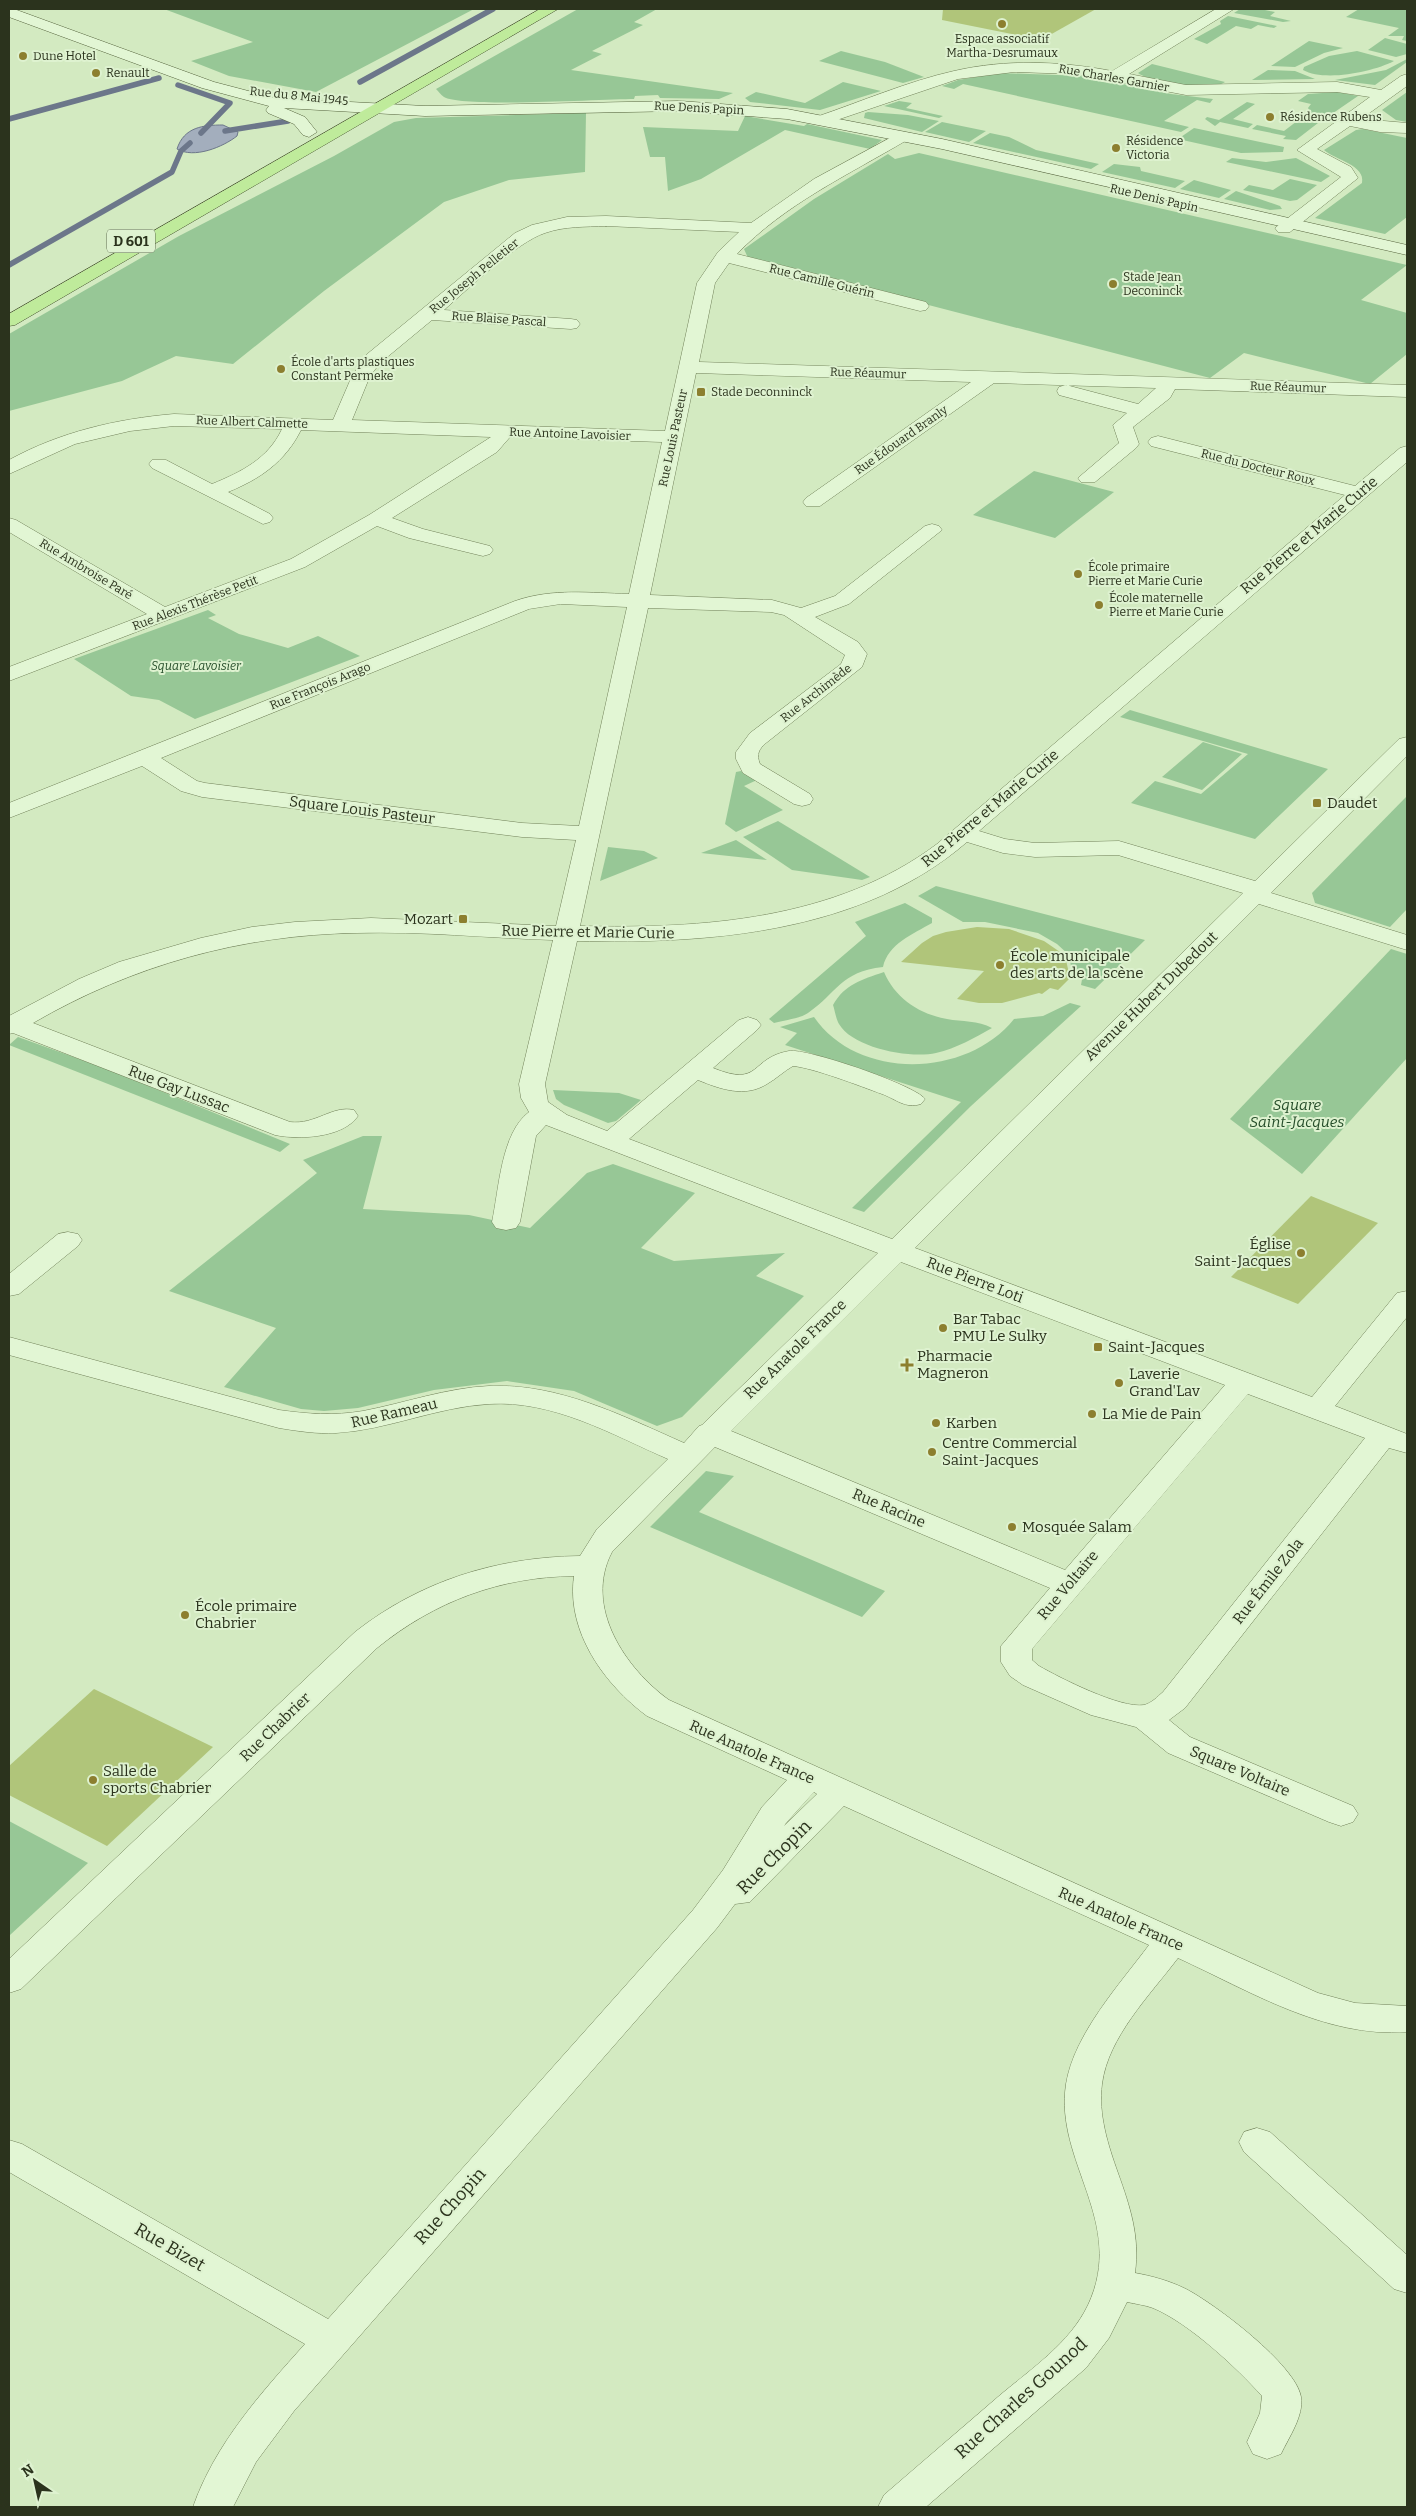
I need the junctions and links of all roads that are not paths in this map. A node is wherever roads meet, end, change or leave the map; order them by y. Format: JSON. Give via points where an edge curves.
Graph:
{"nodes":[{"id":1,"x":16,"y":9,"type":"edge"},
{"id":2,"x":520,"y":9,"type":"edge"},
{"id":3,"x":550,"y":9,"type":"edge"},
{"id":4,"x":1226,"y":9,"type":"edge"},
{"id":5,"x":9,"y":12,"type":"edge"},
{"id":6,"x":504,"y":18,"type":"dead end"},
{"id":7,"x":1114,"y":77,"type":"junction"},
{"id":8,"x":1407,"y":79,"type":"edge"},
{"id":9,"x":414,"y":86,"type":"junction"},
{"id":10,"x":231,"y":93,"type":"junction"},
{"id":11,"x":371,"y":93,"type":"dead end"},
{"id":12,"x":1384,"y":95,"type":"junction"},
{"id":13,"x":379,"y":107,"type":"junction"},
{"id":14,"x":478,"y":109,"type":"junction"},
{"id":15,"x":494,"y":109,"type":"junction"},
{"id":16,"x":417,"y":111,"type":"junction"},
{"id":17,"x":349,"y":112,"type":"junction"},
{"id":18,"x":822,"y":120,"type":"junction"},
{"id":19,"x":1347,"y":121,"type":"junction"},
{"id":20,"x":1407,"y":128,"type":"edge"},
{"id":21,"x":309,"y":132,"type":"junction"},
{"id":22,"x":901,"y":137,"type":"junction"},
{"id":23,"x":1287,"y":225,"type":"junction"},
{"id":24,"x":752,"y":228,"type":"junction"},
{"id":25,"x":1407,"y":250,"type":"edge"},
{"id":26,"x":1407,"y":255,"type":"edge"},
{"id":27,"x":724,"y":256,"type":"junction"},
{"id":28,"x":920,"y":306,"type":"dead end"},
{"id":29,"x":9,"y":310,"type":"edge"},
{"id":30,"x":427,"y":314,"type":"junction"},
{"id":31,"x":9,"y":321,"type":"edge"},
{"id":32,"x":571,"y":324,"type":"dead end"},
{"id":33,"x":688,"y":367,"type":"junction"},
{"id":34,"x":990,"y":377,"type":"junction"},
{"id":35,"x":1047,"y":379,"type":"junction"},
{"id":36,"x":1168,"y":383,"type":"junction"},
{"id":37,"x":1407,"y":391,"type":"edge"},
{"id":38,"x":1142,"y":411,"type":"junction"},
{"id":39,"x":295,"y":423,"type":"junction"},
{"id":40,"x":340,"y":425,"type":"junction"},
{"id":41,"x":504,"y":432,"type":"junction"},
{"id":42,"x":673,"y":437,"type":"junction"},
{"id":43,"x":1158,"y":442,"type":"dead end"},
{"id":44,"x":1407,"y":452,"type":"edge"},
{"id":45,"x":159,"y":464,"type":"dead end"},
{"id":46,"x":9,"y":468,"type":"edge"},
{"id":47,"x":1088,"y":478,"type":"dead end"},
{"id":48,"x":212,"y":491,"type":"junction"},
{"id":49,"x":1359,"y":493,"type":"junction"},
{"id":50,"x":813,"y":502,"type":"dead end"},
{"id":51,"x":263,"y":518,"type":"dead end"},
{"id":52,"x":376,"y":519,"type":"junction"},
{"id":53,"x":9,"y":524,"type":"edge"},
{"id":54,"x":932,"y":530,"type":"dead end"},
{"id":55,"x":483,"y":550,"type":"dead end"},
{"id":56,"x":639,"y":601,"type":"junction"},
{"id":57,"x":164,"y":615,"type":"junction"},
{"id":58,"x":798,"y":616,"type":"junction"},
{"id":59,"x":9,"y":674,"type":"edge"},
{"id":60,"x":1407,"y":744,"type":"edge"},
{"id":61,"x":144,"y":757,"type":"junction"},
{"id":62,"x":802,"y":798,"type":"dead end"},
{"id":63,"x":9,"y":811,"type":"edge"},
{"id":64,"x":589,"y":834,"type":"junction"},
{"id":65,"x":963,"y":834,"type":"junction"},
{"id":66,"x":1256,"y":893,"type":"junction"},
{"id":67,"x":565,"y":933,"type":"junction"},
{"id":68,"x":1407,"y":943,"type":"edge"},
{"id":69,"x":10,"y":1025,"type":"edge"},
{"id":70,"x":748,"y":1025,"type":"dead end"},
{"id":71,"x":695,"y":1070,"type":"junction"},
{"id":72,"x":912,"y":1099,"type":"dead end"},
{"id":73,"x":544,"y":1113,"type":"junction"},
{"id":74,"x":346,"y":1116,"type":"dead end"},
{"id":75,"x":611,"y":1141,"type":"junction"},
{"id":76,"x":506,"y":1222,"type":"dead end"},
{"id":77,"x":68,"y":1240,"type":"dead end"},
{"id":78,"x":896,"y":1250,"type":"junction"},
{"id":79,"x":9,"y":1288,"type":"edge"},
{"id":80,"x":1407,"y":1299,"type":"edge"},
{"id":81,"x":9,"y":1346,"type":"edge"},
{"id":82,"x":1242,"y":1382,"type":"junction"},
{"id":83,"x":1317,"y":1410,"type":"junction"},
{"id":84,"x":709,"y":1433,"type":"junction"},
{"id":85,"x":1395,"y":1440,"type":"edge"},
{"id":86,"x":687,"y":1456,"type":"junction"},
{"id":87,"x":591,"y":1566,"type":"junction"},
{"id":88,"x":1069,"y":1584,"type":"junction"},
{"id":89,"x":1145,"y":1717,"type":"junction"},
{"id":90,"x":808,"y":1777,"type":"junction"},
{"id":91,"x":839,"y":1791,"type":"junction"},
{"id":92,"x":1341,"y":1814,"type":"dead end"},
{"id":93,"x":705,"y":1919,"type":"junction"},
{"id":94,"x":1171,"y":1942,"type":"junction"},
{"id":95,"x":9,"y":1980,"type":"edge"},
{"id":96,"x":1407,"y":2019,"type":"edge"},
{"id":97,"x":1257,"y":2142,"type":"dead end"},
{"id":98,"x":9,"y":2154,"type":"edge"},
{"id":99,"x":1407,"y":2278,"type":"edge"},
{"id":100,"x":1114,"y":2285,"type":"junction"},
{"id":101,"x":332,"y":2340,"type":"junction"},
{"id":102,"x":1267,"y":2442,"type":"dead end"},
{"id":103,"x":213,"y":2507,"type":"edge"},
{"id":104,"x":898,"y":2507,"type":"edge"}],
"edges":[{"from":1,"to":17,"type":"street","name":"Rue du 8 Mai 1945","via":[[237,88]]},
{"from":2,"to":6,"type":"main road"},
{"from":3,"to":9,"type":"main road","number":"D 601"},
{"from":4,"to":7,"type":"street"},
{"from":5,"to":10,"type":"street","name":"Rue du 8 Mai 1945"},
{"from":7,"to":12,"type":"street","name":"Rue Charles Garnier","via":[[1186,90],[1343,87]]},
{"from":7,"to":18,"type":"street","name":"Rue Charles Garnier","via":[[1076,69],[971,71]]},
{"from":8,"to":12,"type":"street"},
{"from":9,"to":13,"type":"main road","number":"D 601"},
{"from":9,"to":14,"type":"street","name":"Rue Denis Papin","via":[[417,94],[433,103]]},
{"from":10,"to":17,"type":"street","name":"Rue du 8 Mai 1945","via":[[274,103]]},
{"from":10,"to":21,"type":"street","name":"Rue du 8 Mai 1945","via":[[297,119],[308,126]]},
{"from":11,"to":17,"type":"main road","number":"D 601"},
{"from":12,"to":19,"type":"street"},
{"from":13,"to":14,"type":"street","name":"Rue Denis Papin"},
{"from":13,"to":16,"type":"street","name":"Rue Denis Papin"},
{"from":13,"to":17,"type":"main road","number":"D 601"},
{"from":13,"to":17,"type":"street","name":"Rue Denis Papin"},
{"from":14,"to":15,"type":"street","name":"Rue Denis Papin"},
{"from":15,"to":16,"type":"street","name":"Rue Denis Papin"},
{"from":15,"to":18,"type":"street","name":"Rue Denis Papin","via":[[680,106],[760,111]]},
{"from":16,"to":17,"type":"street","via":[[380,116]]},
{"from":17,"to":21,"type":"main road","number":"D 601"},
{"from":17,"to":31,"type":"main road","number":"D 601","via":[[231,194]]},
{"from":18,"to":22,"type":"street","name":"Rue Denis Papin"},
{"from":19,"to":20,"type":"street"},
{"from":19,"to":23,"type":"street","via":[[1305,151],[1345,172],[1350,176],[1349,180]]},
{"from":21,"to":29,"type":"main road","number":"D 601","via":[[205,199]]},
{"from":22,"to":23,"type":"street","name":"Rue Denis Papin","via":[[934,148]]},
{"from":22,"to":24,"type":"street","name":"Rue Louis Pasteur"},
{"from":23,"to":25,"type":"street","name":"Rue Denis Papin"},
{"from":23,"to":26,"type":"street","name":"Rue Denis Papin"},
{"from":24,"to":27,"type":"street","name":"Rue Louis Pasteur"},
{"from":24,"to":30,"type":"street","name":"Rue Joseph Pelletier","via":[[606,220],[552,225],[521,237]]},
{"from":27,"to":28,"type":"street","name":"Rue Camille Guérin"},
{"from":27,"to":33,"type":"street","name":"Rue Louis Pasteur","via":[[706,283]]},
{"from":30,"to":32,"type":"street","name":"Rue Blaise Pascal"},
{"from":30,"to":40,"type":"street","name":"Rue Joseph Pelletier","via":[[373,359],[361,376]]},
{"from":33,"to":34,"type":"street","name":"Rue Réaumur"},
{"from":33,"to":42,"type":"street","name":"Rue Louis Pasteur"},
{"from":34,"to":35,"type":"street","name":"Rue Réaumur"},
{"from":34,"to":50,"type":"street","name":"Rue Édouard Branly"},
{"from":35,"to":36,"type":"street","name":"Rue Réaumur"},
{"from":35,"to":38,"type":"street","name":"Rue Réaumur","via":[[1056,387]]},
{"from":36,"to":37,"type":"street","name":"Rue Réaumur"},
{"from":36,"to":38,"type":"street","via":[[1163,394]]},
{"from":38,"to":47,"type":"street","via":[[1123,425],[1129,444]]},
{"from":39,"to":40,"type":"street","name":"Rue Albert Calmette"},
{"from":39,"to":46,"type":"street","name":"Rue Albert Calmette","via":[[188,420],[130,424],[44,448]]},
{"from":39,"to":48,"type":"street","via":[[279,453],[253,473]]},
{"from":40,"to":41,"type":"street","name":"Rue Albert Calmette"},
{"from":41,"to":42,"type":"street","name":"Rue Antoine Lavoisier"},
{"from":41,"to":52,"type":"street","name":"Rue Antoine Lavoisier","via":[[490,448]]},
{"from":42,"to":56,"type":"street","name":"Rue Louis Pasteur"},
{"from":43,"to":49,"type":"street","name":"Rue du Docteur Roux"},
{"from":44,"to":49,"type":"street","name":"Rue Pierre et Marie Curie"},
{"from":45,"to":48,"type":"street"},
{"from":48,"to":51,"type":"street"},
{"from":49,"to":65,"type":"street","name":"Rue Pierre et Marie Curie"},
{"from":52,"to":55,"type":"street","via":[[416,534]]},
{"from":52,"to":57,"type":"street","name":"Rue Alexis Thérèse Petit","via":[[287,568]]},
{"from":53,"to":57,"type":"street","name":"Rue Ambroise Paré"},
{"from":54,"to":58,"type":"street","via":[[842,600]]},
{"from":56,"to":58,"type":"street","name":"Rue Archimède","via":[[764,605],[785,609]]},
{"from":56,"to":61,"type":"street","name":"Rue François Arago","via":[[561,598],[526,604]]},
{"from":56,"to":64,"type":"street","name":"Rue Louis Pasteur"},
{"from":57,"to":59,"type":"street","name":"Rue Alexis Thérèse Petit"},
{"from":58,"to":62,"type":"street","name":"Rue Archimède","via":[[846,644],[856,654],[848,670],[758,738],[747,750],[746,759],[751,768]]},
{"from":60,"to":66,"type":"street","name":"Avenue Hubert Dubedout"},
{"from":61,"to":63,"type":"street","name":"Rue François Arago"},
{"from":61,"to":64,"type":"street","name":"Square Louis Pasteur","via":[[189,786],[202,790],[522,830]]},
{"from":64,"to":67,"type":"street","name":"Rue Louis Pasteur"},
{"from":65,"to":66,"type":"street","via":[[1004,846],[1035,850],[1119,848]]},
{"from":65,"to":67,"type":"street","name":"Rue Pierre et Marie Curie","via":[[928,862],[904,876],[861,896],[804,914],[764,923],[679,934]]},
{"from":66,"to":68,"type":"street"},
{"from":66,"to":78,"type":"street","name":"Avenue Hubert Dubedout"},
{"from":67,"to":69,"type":"street","name":"Rue Pierre et Marie Curie","via":[[359,925],[242,936],[176,951],[116,970],[62,995]]},
{"from":67,"to":73,"type":"street","name":"Rue Louis Pasteur","via":[[532,1092]]},
{"from":69,"to":74,"type":"street","name":"Rue Gay Lussac","via":[[284,1129],[309,1131]]},
{"from":70,"to":71,"type":"street"},
{"from":71,"to":72,"type":"street","via":[[744,1084],[760,1079],[781,1062],[797,1058],[893,1089]]},
{"from":71,"to":75,"type":"street"},
{"from":73,"to":75,"type":"street","name":"Rue Pierre Loti"},
{"from":73,"to":76,"type":"street","via":[[529,1125],[523,1136]]},
{"from":75,"to":78,"type":"street","name":"Rue Pierre Loti"},
{"from":77,"to":79,"type":"street"},
{"from":78,"to":82,"type":"street","name":"Rue Pierre Loti"},
{"from":78,"to":84,"type":"street","name":"Rue Anatole France"},
{"from":80,"to":83,"type":"street"},
{"from":81,"to":86,"type":"street","name":"Rue Rameau","via":[[279,1418],[319,1425],[365,1421],[471,1397],[499,1394],[531,1396],[568,1405]]},
{"from":82,"to":83,"type":"street","name":"Rue Pierre Loti"},
{"from":82,"to":88,"type":"street","name":"Rue Voltaire"},
{"from":83,"to":85,"type":"street","name":"Rue Pierre Loti"},
{"from":84,"to":86,"type":"street","name":"Rue Anatole France"},
{"from":84,"to":88,"type":"street","name":"Rue Racine"},
{"from":85,"to":89,"type":"street","name":"Rue Émile Zola","via":[[1169,1707]]},
{"from":86,"to":87,"type":"street","name":"Rue Anatole France","via":[[607,1537]]},
{"from":87,"to":90,"type":"street","name":"Rue Anatole France","via":[[590,1599],[594,1622],[611,1660],[637,1693],[687,1723]]},
{"from":87,"to":95,"type":"street","name":"Rue Chabrier","via":[[535,1568],[482,1579],[432,1597],[388,1622]]},
{"from":88,"to":89,"type":"street","name":"Rue Voltaire","via":[[1018,1646],[1015,1658],[1018,1665],[1035,1679],[1114,1712]]},
{"from":89,"to":92,"type":"street","name":"Square Voltaire","via":[[1179,1745]]},
{"from":90,"to":91,"type":"street","name":"Rue Anatole France"},
{"from":90,"to":93,"type":"street","name":"Rue Chopin","via":[[774,1815],[735,1880]]},
{"from":91,"to":93,"type":"street","name":"Rue Chopin","via":[[748,1884]]},
{"from":91,"to":94,"type":"street","name":"Rue Anatole France"},
{"from":93,"to":101,"type":"street","name":"Rue Chopin"},
{"from":94,"to":96,"type":"street","name":"Rue Anatole France","via":[[1324,2009],[1378,2019]]},
{"from":94,"to":100,"type":"street","name":"Rue Charles Gounod","via":[[1109,2026],[1093,2055],[1084,2081],[1083,2113],[1088,2141],[1117,2232]]},
{"from":97,"to":99,"type":"street"},
{"from":98,"to":101,"type":"street","name":"Rue Bizet"},
{"from":100,"to":102,"type":"street","via":[[1174,2301],[1269,2377],[1281,2395],[1281,2405]]},
{"from":100,"to":104,"type":"street","name":"Rue Charles Gounod","via":[[1105,2314],[1072,2357]]},
{"from":101,"to":103,"type":"street","name":"Rue Chopin","via":[[250,2438]]}]}
